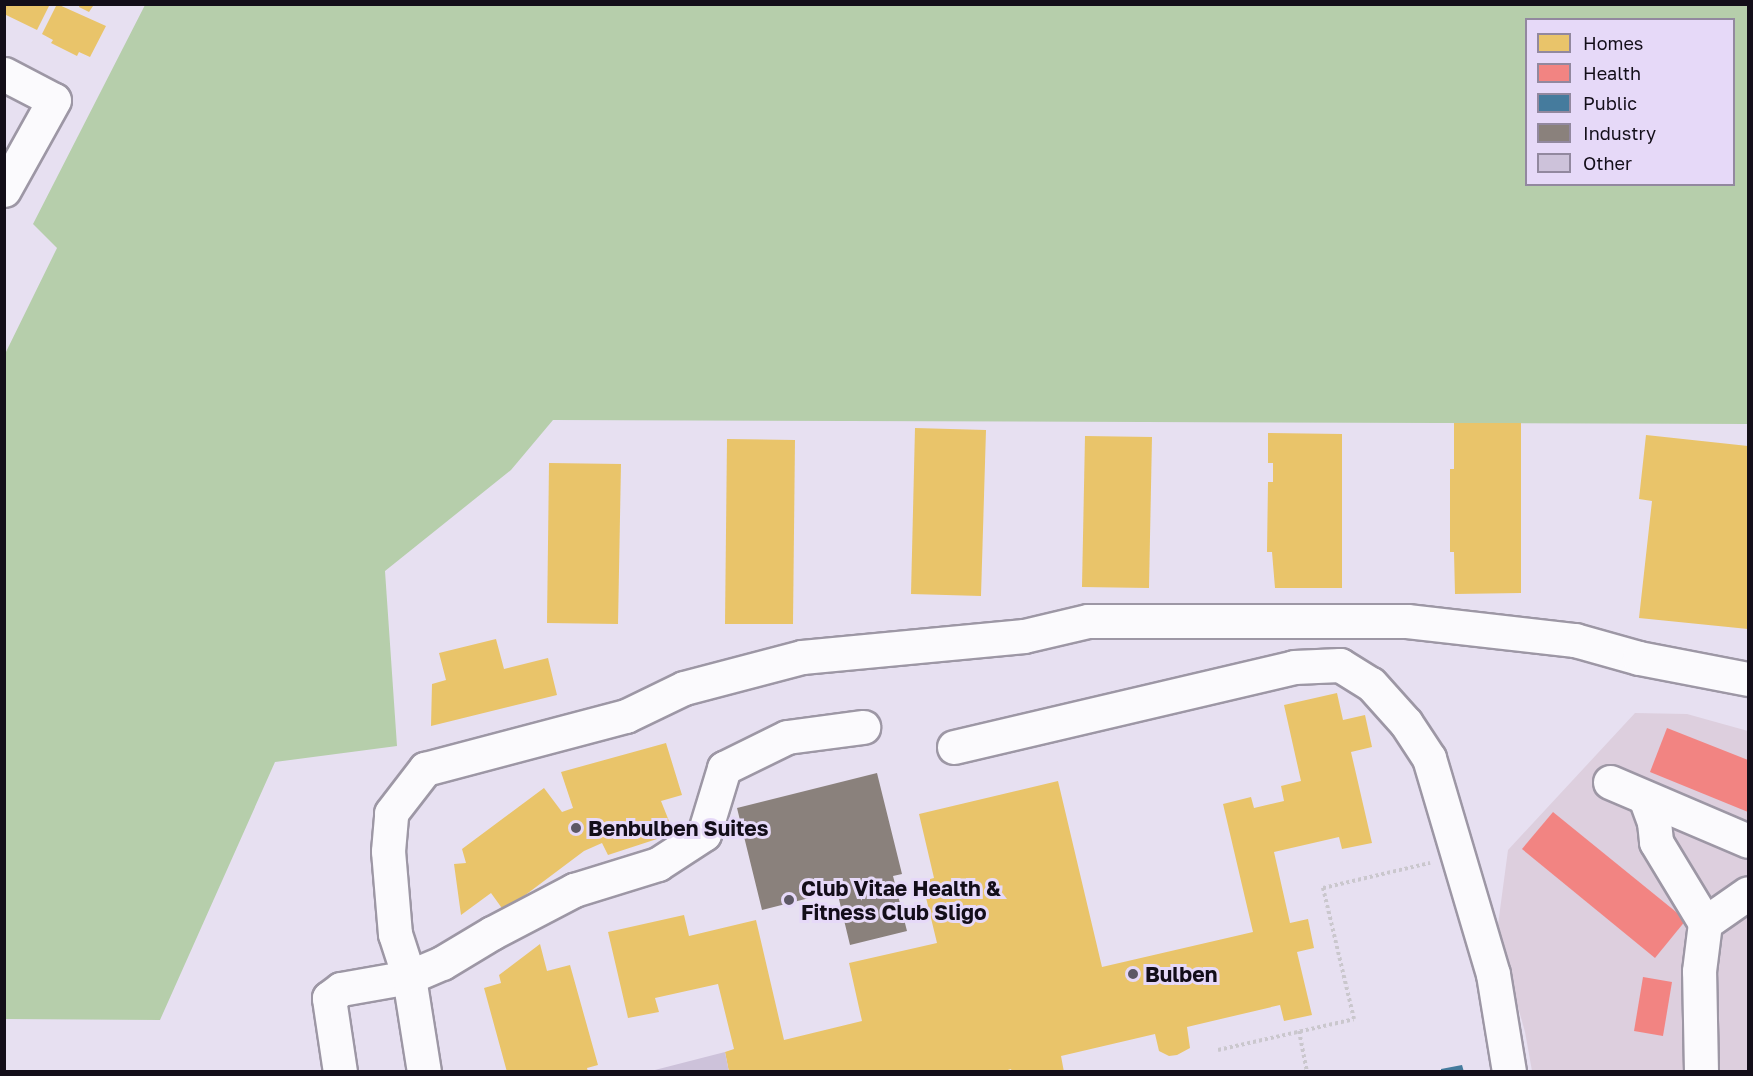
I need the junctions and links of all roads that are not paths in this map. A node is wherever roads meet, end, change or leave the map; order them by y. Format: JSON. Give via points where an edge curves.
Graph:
{"nodes":[{"id":1,"x":4,"y":74,"type":"edge"},
{"id":2,"x":4,"y":190,"type":"edge"},
{"id":3,"x":1749,"y":679,"type":"edge"},
{"id":4,"x":863,"y":727,"type":"dead end"},
{"id":5,"x":954,"y":747,"type":"dead end"},
{"id":6,"x":1610,"y":782,"type":"dead end"},
{"id":7,"x":1646,"y":800,"type":"junction"},
{"id":8,"x":1749,"y":841,"type":"edge"},
{"id":9,"x":1749,"y":893,"type":"edge"},
{"id":10,"x":1705,"y":923,"type":"junction"},
{"id":11,"x":409,"y":977,"type":"junction"},
{"id":12,"x":340,"y":1071,"type":"edge"},
{"id":13,"x":424,"y":1071,"type":"edge"},
{"id":14,"x":1509,"y":1071,"type":"edge"},
{"id":15,"x":1701,"y":1071,"type":"edge"}],
"edges":[{"from":1,"to":2,"type":"street","via":[[54,100]]},
{"from":3,"to":11,"type":"street","via":[[1639,658],[1575,640],[1407,621],[1088,621],[1024,636],[801,657],[684,688],[626,716],[425,769],[391,813],[388,851],[395,934]]},
{"from":4,"to":11,"type":"street","via":[[787,737],[724,768],[704,834],[658,864],[574,890],[442,963]]},
{"from":5,"to":14,"type":"street","via":[[1294,667],[1340,666],[1371,684],[1406,723],[1429,758],[1493,974]]},
{"from":6,"to":7,"type":"street"},
{"from":7,"to":8,"type":"street"},
{"from":7,"to":10,"type":"street","via":[[1656,842]]},
{"from":9,"to":10,"type":"street"},
{"from":10,"to":15,"type":"street","via":[[1700,971]]},
{"from":11,"to":12,"type":"street","via":[[341,989],[329,998]]},
{"from":11,"to":13,"type":"street"}]}
